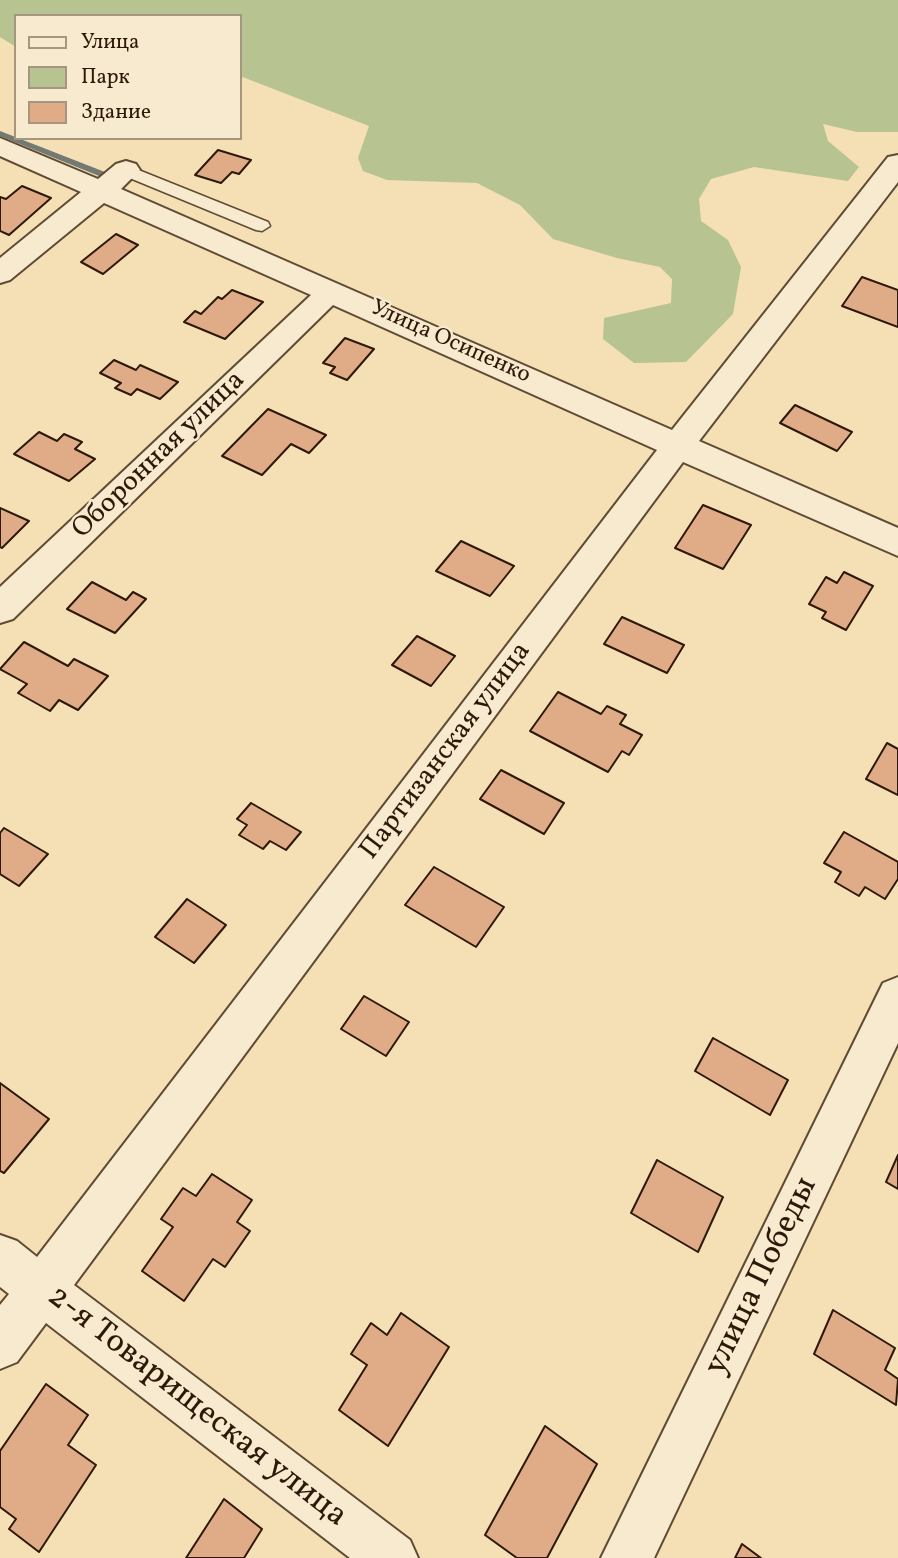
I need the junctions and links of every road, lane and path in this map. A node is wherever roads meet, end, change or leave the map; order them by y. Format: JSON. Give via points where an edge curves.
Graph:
{"nodes":[{"id":1,"x":0,"y":146,"type":"edge"},
{"id":2,"x":898,"y":163,"type":"edge"},
{"id":3,"x":126,"y":170,"type":"joint"},
{"id":4,"x":101,"y":189,"type":"junction"},
{"id":5,"x":262,"y":226,"type":"dead end"},
{"id":6,"x":0,"y":273,"type":"edge"},
{"id":7,"x":319,"y":303,"type":"dead end"},
{"id":8,"x":680,"y":444,"type":"junction"},
{"id":9,"x":898,"y":543,"type":"edge"},
{"id":10,"x":0,"y":610,"type":"edge"},
{"id":11,"x":898,"y":997,"type":"edge"},
{"id":12,"x":0,"y":1258,"type":"edge"},
{"id":13,"x":43,"y":1290,"type":"junction"},
{"id":14,"x":0,"y":1345,"type":"edge"},
{"id":15,"x":391,"y":1558,"type":"edge"},
{"id":16,"x":627,"y":1558,"type":"edge"}],
"edges":[{"from":1,"to":4,"type":"street","name":"Улица Осипенко"},
{"from":2,"to":8,"type":"street","name":"Партизанская улица"},
{"from":3,"to":4,"type":"street"},
{"from":3,"to":5,"type":"lane"},
{"from":4,"to":6,"type":"street"},
{"from":4,"to":8,"type":"street","name":"Улица Осипенко"},
{"from":7,"to":10,"type":"street","name":"Оборонная улица"},
{"from":8,"to":9,"type":"street","name":"Улица Осипенко"},
{"from":8,"to":13,"type":"street","name":"Партизанская улица"},
{"from":11,"to":16,"type":"street","name":"улица Победы"},
{"from":12,"to":13,"type":"street","name":"2-я Товарищеская улица"},
{"from":13,"to":14,"type":"street","name":"Партизанская улица"},
{"from":13,"to":15,"type":"street","name":"2-я Товарищеская улица"}]}
